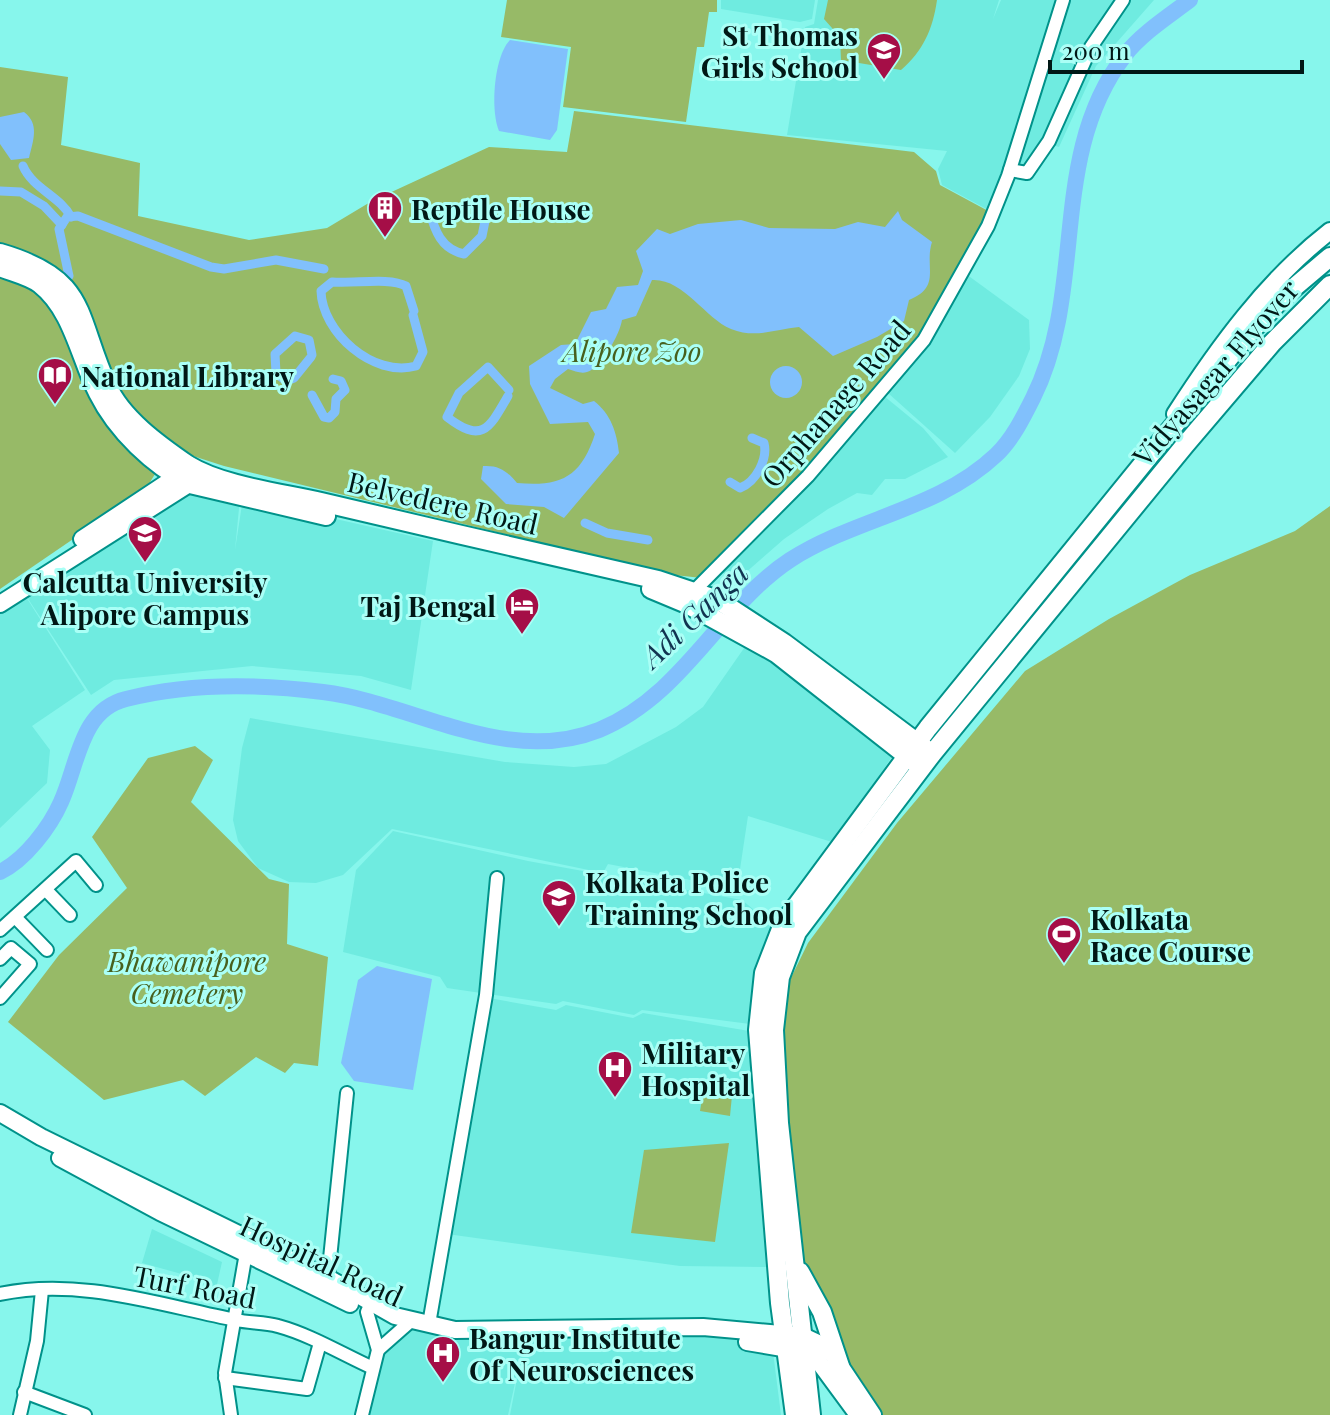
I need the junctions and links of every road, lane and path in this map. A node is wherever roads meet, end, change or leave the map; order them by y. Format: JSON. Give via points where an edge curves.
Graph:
{"nodes":[{"id":1,"x":1063,"y":0,"type":"edge"},
{"id":2,"x":1123,"y":0,"type":"edge"},
{"id":3,"x":1010,"y":170,"type":"junction"},
{"id":4,"x":1330,"y":231,"type":"edge"},
{"id":5,"x":0,"y":253,"type":"edge"},
{"id":6,"x":1330,"y":257,"type":"edge"},
{"id":7,"x":0,"y":267,"type":"edge"},
{"id":8,"x":1330,"y":271,"type":"edge"},
{"id":9,"x":1330,"y":285,"type":"edge"},
{"id":10,"x":1204,"y":422,"type":"junction"},
{"id":11,"x":189,"y":475,"type":"junction"},
{"id":12,"x":1132,"y":479,"type":"junction"},
{"id":13,"x":694,"y":591,"type":"junction"},
{"id":14,"x":0,"y":592,"type":"edge"},
{"id":15,"x":0,"y":604,"type":"edge"},
{"id":16,"x":763,"y":638,"type":"junction"},
{"id":17,"x":920,"y":755,"type":"junction"},
{"id":18,"x":497,"y":878,"type":"dead end"},
{"id":19,"x":96,"y":885,"type":"dead end"},
{"id":20,"x":46,"y":890,"type":"junction"},
{"id":21,"x":70,"y":915,"type":"dead end"},
{"id":22,"x":15,"y":917,"type":"junction"},
{"id":23,"x":0,"y":930,"type":"edge"},
{"id":24,"x":47,"y":950,"type":"dead end"},
{"id":25,"x":0,"y":959,"type":"edge"},
{"id":26,"x":0,"y":998,"type":"edge"},
{"id":27,"x":347,"y":1093,"type":"dead end"},
{"id":28,"x":0,"y":1113,"type":"edge"},
{"id":29,"x":771,"y":1124,"type":"junction"},
{"id":30,"x":0,"y":1125,"type":"edge"},
{"id":31,"x":246,"y":1253,"type":"junction"},
{"id":32,"x":795,"y":1263,"type":"junction"},
{"id":33,"x":328,"y":1278,"type":"junction"},
{"id":34,"x":42,"y":1290,"type":"junction"},
{"id":35,"x":0,"y":1294,"type":"edge"},
{"id":36,"x":369,"y":1307,"type":"junction"},
{"id":37,"x":234,"y":1320,"type":"junction"},
{"id":38,"x":408,"y":1324,"type":"junction"},
{"id":39,"x":429,"y":1324,"type":"junction"},
{"id":40,"x":320,"y":1343,"type":"junction"},
{"id":41,"x":795,"y":1343,"type":"junction"},
{"id":42,"x":378,"y":1350,"type":"junction"},
{"id":43,"x":840,"y":1366,"type":"junction"},
{"id":44,"x":373,"y":1368,"type":"junction"},
{"id":45,"x":225,"y":1378,"type":"junction"},
{"id":46,"x":24,"y":1392,"type":"junction"},
{"id":47,"x":20,"y":1415,"type":"edge"},
{"id":48,"x":85,"y":1415,"type":"edge"},
{"id":49,"x":231,"y":1415,"type":"edge"},
{"id":50,"x":362,"y":1415,"type":"edge"},
{"id":51,"x":795,"y":1415,"type":"edge"},
{"id":52,"x":811,"y":1415,"type":"edge"},
{"id":53,"x":858,"y":1415,"type":"edge"},
{"id":54,"x":873,"y":1415,"type":"edge"}],
"edges":[{"from":1,"to":3,"type":"street","name":"Orphanage Road"},
{"from":2,"to":3,"type":"street","via":[[1079,70],[1049,141],[1027,173]]},
{"from":3,"to":13,"type":"street","name":"Orphanage Road","via":[[956,286],[903,368],[808,476]]},
{"from":4,"to":12,"type":"main road","via":[[1267,291],[1213,354]]},
{"from":5,"to":11,"type":"highway","name":"Belvedere Road","via":[[26,261],[65,288],[87,323],[107,387]]},
{"from":6,"to":12,"type":"highway","name":"Vidyasagar Flyover","via":[[1276,305]]},
{"from":7,"to":11,"type":"highway","via":[[40,284],[63,312],[98,394],[123,432]]},
{"from":8,"to":10,"type":"highway","via":[[1270,329]]},
{"from":9,"to":10,"type":"highway","name":"Vidyasagar Flyover"},
{"from":10,"to":17,"type":"highway","name":"Vidyasagar Flyover"},
{"from":11,"to":13,"type":"highway","name":"Belvedere Road"},
{"from":11,"to":14,"type":"main road"},
{"from":11,"to":15,"type":"main road"},
{"from":11,"to":16,"type":"highway","name":"Belvedere Road","via":[[655,590]]},
{"from":12,"to":17,"type":"highway","name":"Vidyasagar Flyover"},
{"from":13,"to":16,"type":"highway","name":"Belvedere Road","via":[[718,600]]},
{"from":16,"to":17,"type":"highway","name":"Belvedere Road","via":[[776,653]]},
{"from":17,"to":29,"type":"highway","via":[[797,932],[780,977]]},
{"from":18,"to":39,"type":"street","via":[[486,995]]},
{"from":19,"to":20,"type":"street","via":[[76,861]]},
{"from":20,"to":21,"type":"street"},
{"from":20,"to":22,"type":"street"},
{"from":22,"to":23,"type":"street"},
{"from":22,"to":24,"type":"street"},
{"from":25,"to":26,"type":"street","via":[[11,948],[30,964]]},
{"from":27,"to":33,"type":"street"},
{"from":28,"to":33,"type":"main road"},
{"from":29,"to":32,"type":"highway"},
{"from":29,"to":41,"type":"highway"},
{"from":30,"to":31,"type":"main road","name":"Hospital Road","via":[[116,1190]]},
{"from":31,"to":36,"type":"main road","name":"Hospital Road"},
{"from":31,"to":37,"type":"street"},
{"from":32,"to":41,"type":"highway"},
{"from":32,"to":43,"type":"highway","via":[[822,1312]]},
{"from":33,"to":36,"type":"main road"},
{"from":34,"to":35,"type":"street","name":"Turf Road"},
{"from":34,"to":37,"type":"street","name":"Turf Road","via":[[167,1302]]},
{"from":34,"to":46,"type":"street"},
{"from":36,"to":38,"type":"main road"},
{"from":36,"to":42,"type":"street"},
{"from":37,"to":40,"type":"street","name":"Turf Road","via":[[277,1325]]},
{"from":37,"to":45,"type":"street"},
{"from":38,"to":39,"type":"main road"},
{"from":38,"to":41,"type":"main road","name":"Hospital Road","via":[[454,1336],[714,1336]]},
{"from":38,"to":42,"type":"street"},
{"from":39,"to":41,"type":"main road","via":[[455,1330],[703,1327]]},
{"from":40,"to":44,"type":"street","name":"Turf Road"},
{"from":40,"to":45,"type":"street","via":[[307,1389]]},
{"from":41,"to":43,"type":"main road","name":"Hospital Road","via":[[820,1344]]},
{"from":41,"to":51,"type":"highway"},
{"from":41,"to":52,"type":"highway"},
{"from":41,"to":53,"type":"main road","via":[[827,1368]]},
{"from":42,"to":44,"type":"street"},
{"from":43,"to":54,"type":"main road","name":"Hospital Road"},
{"from":44,"to":50,"type":"street"},
{"from":45,"to":49,"type":"street"},
{"from":46,"to":47,"type":"street"},
{"from":46,"to":48,"type":"street"}]}
